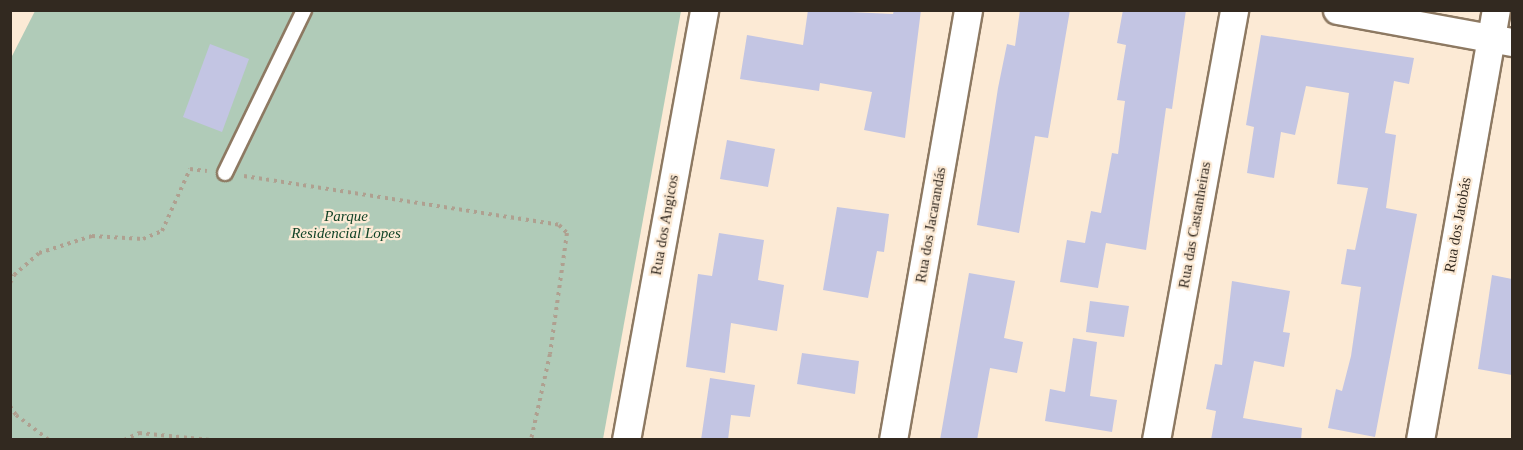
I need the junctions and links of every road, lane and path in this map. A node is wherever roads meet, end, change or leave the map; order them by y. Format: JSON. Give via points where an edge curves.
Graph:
{"nodes":[{"id":1,"x":304,"y":10,"type":"edge"},
{"id":2,"x":704,"y":10,"type":"edge"},
{"id":3,"x":968,"y":10,"type":"edge"},
{"id":4,"x":1234,"y":10,"type":"edge"},
{"id":5,"x":1337,"y":10,"type":"edge"},
{"id":6,"x":1496,"y":10,"type":"edge"},
{"id":7,"x":1502,"y":40,"type":"edge"},
{"id":8,"x":225,"y":173,"type":"junction"},
{"id":9,"x":10,"y":283,"type":"edge"},
{"id":10,"x":10,"y":406,"type":"edge"},
{"id":11,"x":49,"y":440,"type":"edge"},
{"id":12,"x":124,"y":440,"type":"edge"},
{"id":13,"x":211,"y":440,"type":"edge"},
{"id":14,"x":531,"y":440,"type":"edge"},
{"id":15,"x":626,"y":440,"type":"edge"},
{"id":16,"x":893,"y":440,"type":"edge"},
{"id":17,"x":1156,"y":440,"type":"edge"},
{"id":18,"x":1420,"y":440,"type":"edge"}],
"edges":[{"from":1,"to":8,"type":"lane"},
{"from":2,"to":15,"type":"street","name":"Rua dos Angicos"},
{"from":3,"to":16,"type":"street","name":"Rua dos Jacarandás"},
{"from":4,"to":17,"type":"street","name":"Rua das Castanheiras"},
{"from":5,"to":7,"type":"street"},
{"from":6,"to":7,"type":"street","name":"Rua dos Jatobás"},
{"from":7,"to":18,"type":"street","name":"Rua dos Jatobás"},
{"from":8,"to":9,"type":"path","via":[[190,169],[162,231],[143,239],[92,236],[39,253],[14,274]]},
{"from":8,"to":14,"type":"path","via":[[559,225],[567,232],[550,354]]},
{"from":10,"to":11,"type":"path","via":[[16,416]]},
{"from":12,"to":13,"type":"path","via":[[138,433]]}]}
